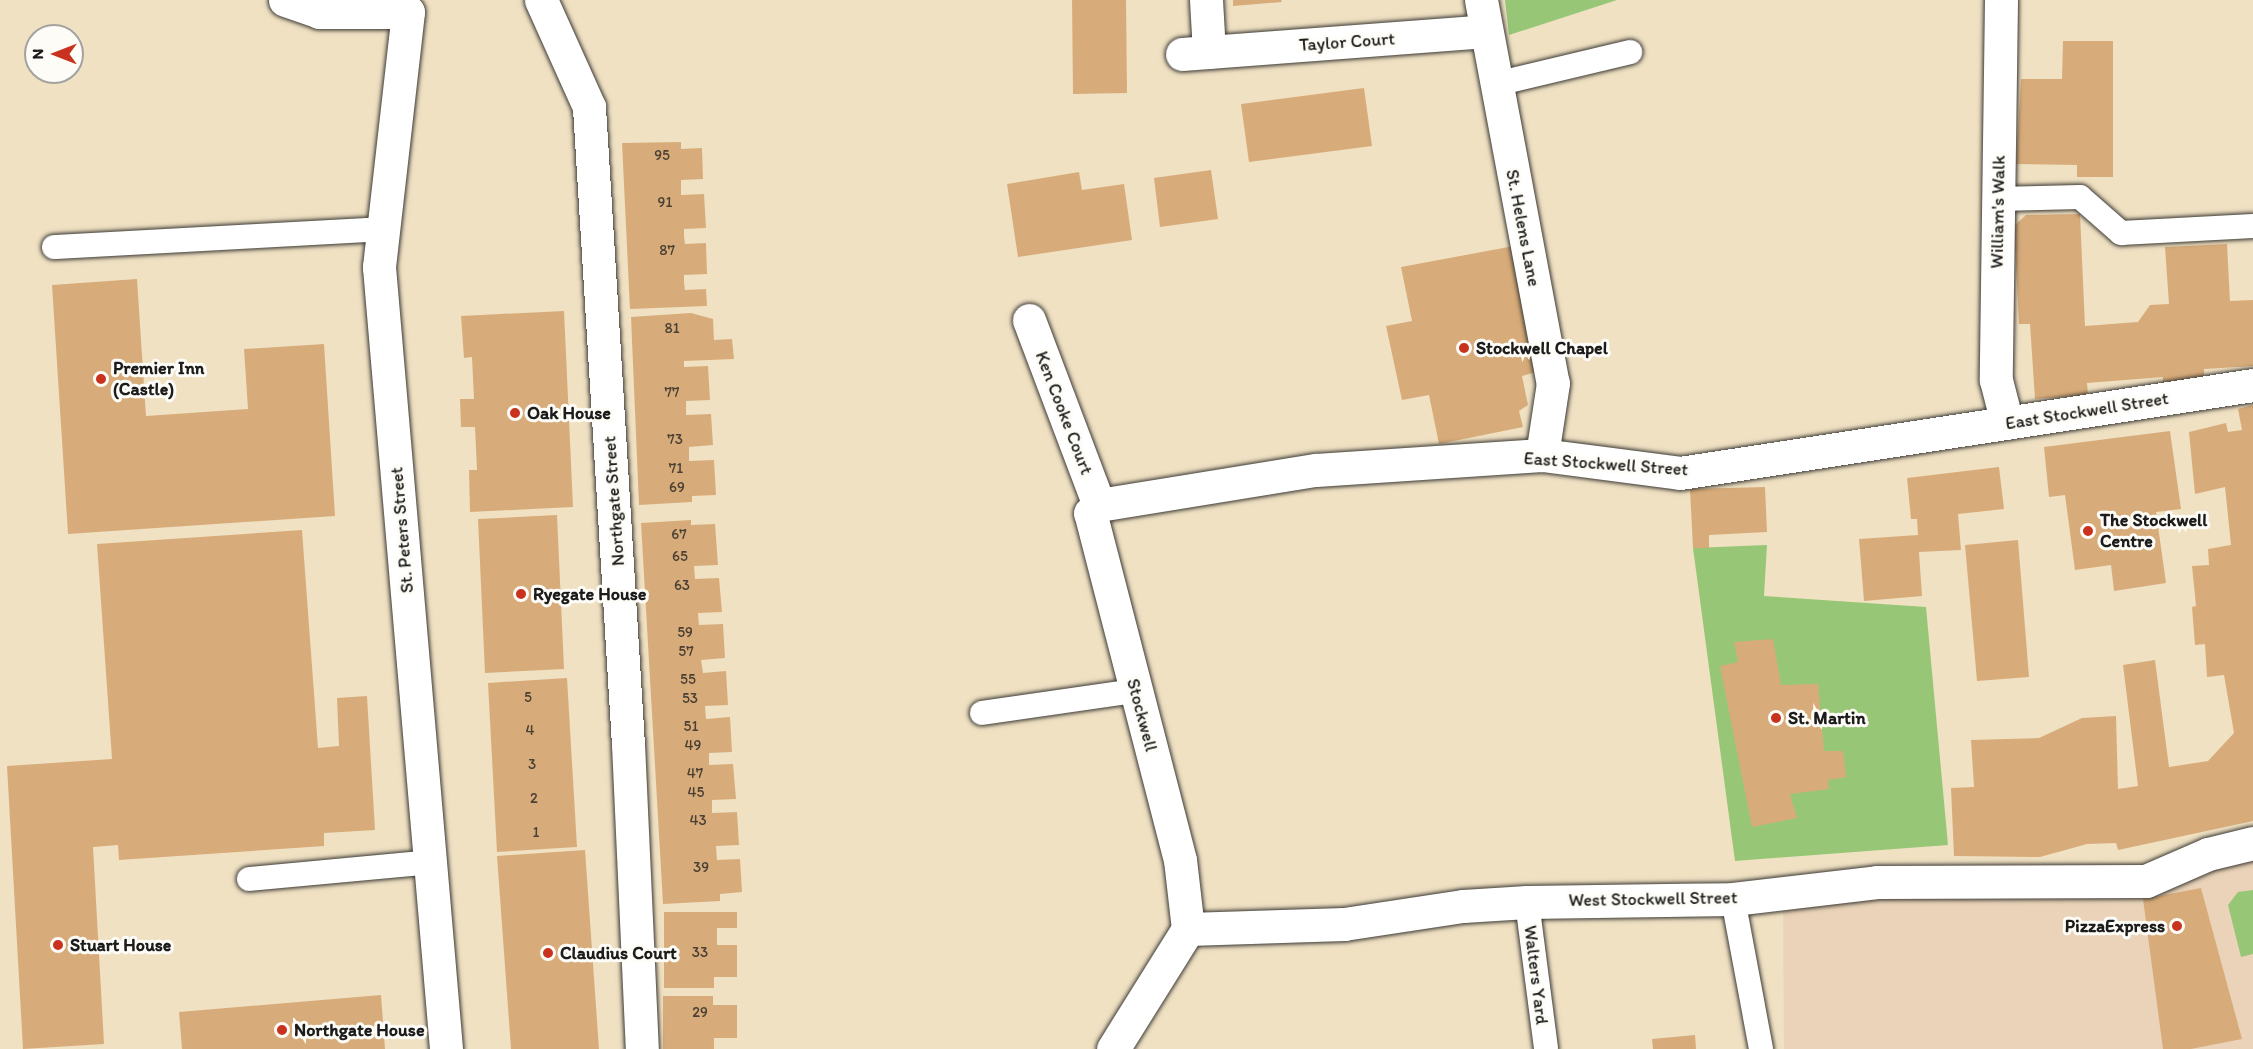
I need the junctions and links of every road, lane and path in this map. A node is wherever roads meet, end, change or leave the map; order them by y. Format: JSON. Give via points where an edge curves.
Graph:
{"nodes":[{"id":1,"x":285,"y":0,"type":"edge"},
{"id":2,"x":542,"y":0,"type":"edge"},
{"id":3,"x":1206,"y":0,"type":"edge"},
{"id":4,"x":2001,"y":0,"type":"edge"},
{"id":5,"x":417,"y":6,"type":"edge"},
{"id":6,"x":1483,"y":16,"type":"edge"},
{"id":7,"x":1630,"y":52,"type":"dead end"},
{"id":8,"x":1496,"y":84,"type":"junction"},
{"id":9,"x":1998,"y":199,"type":"junction"},
{"id":10,"x":2253,"y":226,"type":"edge"},
{"id":11,"x":383,"y":229,"type":"junction"},
{"id":12,"x":54,"y":247,"type":"dead end"},
{"id":13,"x":1029,"y":320,"type":"dead end"},
{"id":14,"x":2253,"y":385,"type":"edge"},
{"id":15,"x":2007,"y":423,"type":"junction"},
{"id":16,"x":1542,"y":455,"type":"junction"},
{"id":17,"x":1099,"y":506,"type":"junction"},
{"id":18,"x":1135,"y":691,"type":"junction"},
{"id":19,"x":982,"y":713,"type":"dead end"},
{"id":20,"x":2253,"y":843,"type":"edge"},
{"id":21,"x":431,"y":862,"type":"junction"},
{"id":22,"x":249,"y":879,"type":"dead end"},
{"id":23,"x":1733,"y":899,"type":"junction"},
{"id":24,"x":1527,"y":902,"type":"junction"},
{"id":25,"x":1188,"y":929,"type":"junction"},
{"id":26,"x":446,"y":1049,"type":"edge"},
{"id":27,"x":642,"y":1049,"type":"edge"},
{"id":28,"x":1113,"y":1049,"type":"edge"},
{"id":29,"x":1546,"y":1049,"type":"edge"},
{"id":30,"x":1761,"y":1049,"type":"edge"}],
"edges":[{"from":1,"to":5,"type":"street","via":[[319,12]]},
{"from":2,"to":27,"type":"street","name":"Northgate Street","via":[[589,107],[628,744]]},
{"from":3,"to":6,"type":"street","name":"Taylor Court","via":[[1195,53]]},
{"from":4,"to":9,"type":"street","name":"William's Walk"},
{"from":5,"to":11,"type":"street","name":"St. Peters Street"},
{"from":6,"to":8,"type":"street","name":"St. Helens Lane"},
{"from":7,"to":8,"type":"lane"},
{"from":8,"to":16,"type":"street","name":"St. Helens Lane","via":[[1553,383]]},
{"from":9,"to":10,"type":"lane","via":[[2080,197],[2121,233]]},
{"from":9,"to":15,"type":"street","name":"William's Walk","via":[[1996,380]]},
{"from":11,"to":12,"type":"lane"},
{"from":11,"to":21,"type":"street","name":"St. Peters Street","via":[[379,267]]},
{"from":13,"to":17,"type":"street","name":"Ken Cooke Court"},
{"from":14,"to":15,"type":"street","name":"East Stockwell Street"},
{"from":15,"to":16,"type":"street","name":"East Stockwell Street","via":[[1680,473]]},
{"from":16,"to":17,"type":"street","name":"East Stockwell Street","via":[[1316,470]]},
{"from":17,"to":18,"type":"street","name":"Stockwell","via":[[1090,513]]},
{"from":18,"to":19,"type":"lane"},
{"from":18,"to":25,"type":"street","name":"Stockwell","via":[[1180,860]]},
{"from":20,"to":23,"type":"street","name":"West Stockwell Street","via":[[2208,854],[2146,881],[1877,882]]},
{"from":21,"to":22,"type":"lane"},
{"from":21,"to":26,"type":"street","name":"St. Peters Street"},
{"from":23,"to":24,"type":"street","name":"West Stockwell Street"},
{"from":23,"to":30,"type":"lane"},
{"from":24,"to":25,"type":"street","name":"West Stockwell Street","via":[[1463,906],[1344,924]]},
{"from":24,"to":29,"type":"lane","name":"Walters Yard"},
{"from":25,"to":28,"type":"street"}]}
